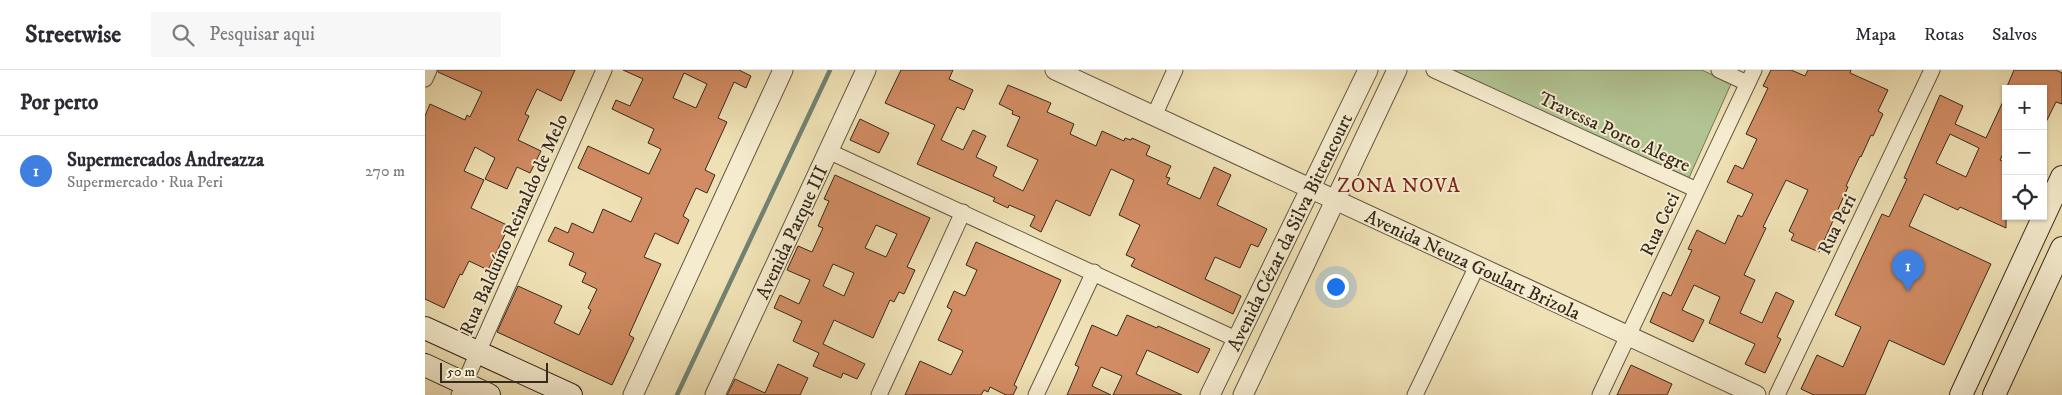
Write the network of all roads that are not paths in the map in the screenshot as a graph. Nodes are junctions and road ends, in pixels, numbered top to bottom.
1 (429, 70) edge
2 (604, 70) edge
3 (783, 70) edge
4 (866, 70) edge
5 (1055, 70) edge
6 (1175, 70) edge
7 (1368, 70) edge
8 (1397, 70) edge
9 (1434, 70) edge
10 (1719, 70) edge
11 (1932, 70) edge
12 (1751, 77) edge
13 (425, 79) edge
14 (1154, 116) junction
15 (829, 151) junction
16 (2062, 177) edge
17 (1311, 189) junction
18 (1697, 190) junction
19 (1335, 200) junction
20 (963, 212) junction
21 (2062, 248) edge
22 (1477, 266) junction
23 (1094, 272) junction
24 (425, 328) edge
25 (1628, 336) junction
26 (1237, 339) junction
27 (478, 352) junction
28 (425, 366) edge
29 (461, 389) edge
30 (489, 395) edge
31 (571, 395) edge
32 (633, 395) edge
33 (715, 395) edge
34 (879, 395) edge
35 (1036, 395) edge
36 (1210, 395) edge
37 (1243, 395) edge
38 (1415, 395) edge
39 (1600, 395) edge
40 (1756, 395) edge
41 (1777, 395) edge
42 (1961, 395) edge
43 (1994, 395) edge

1 - 13 street
2 - 27 street, Rua Balduíno Reinaldo de Melo
3 - 32 street
4 - 15 street, Avenida Parque III
5 - 14 street, Avenida Neuza Goulart Brizola
6 - 14 street
7 - 17 street, Avenida Cézar da Silva Bittencourt
8 - 19 street, Avenida Cézar da Silva Bittencourt
9 - 18 street, Travessa Porto Alegre
10 - 12 street
11 - 41 street, Rua Peri
12 - 18 street, Rua Ceci
14 - 17 street, Avenida Neuza Goulart Brizola
15 - 20 street
15 - 33 street, Avenida Parque III
16 - 42 main road
17 - 19 street, Avenida Neuza Goulart Brizola
17 - 26 street, Avenida Cézar da Silva Bittencourt
18 - 25 street, Rua Ceci
19 - 22 street, Avenida Neuza Goulart Brizola
19 - 37 street, Avenida Cézar da Silva Bittencourt
20 - 23 street
20 - 34 street
21 - 43 main road
22 - 25 street, Avenida Neuza Goulart Brizola
22 - 38 street
23 - 26 street
23 - 35 street
24 - 27 main road
25 - 39 street, Rua Ceci
25 - 40 street, Avenida Neuza Goulart Brizola
26 - 36 street, Avenida Cézar da Silva Bittencourt
27 - 29 street, Rua Balduíno Reinaldo de Melo
27 - 31 main road
28 - 29 main road
29 - 30 main road

